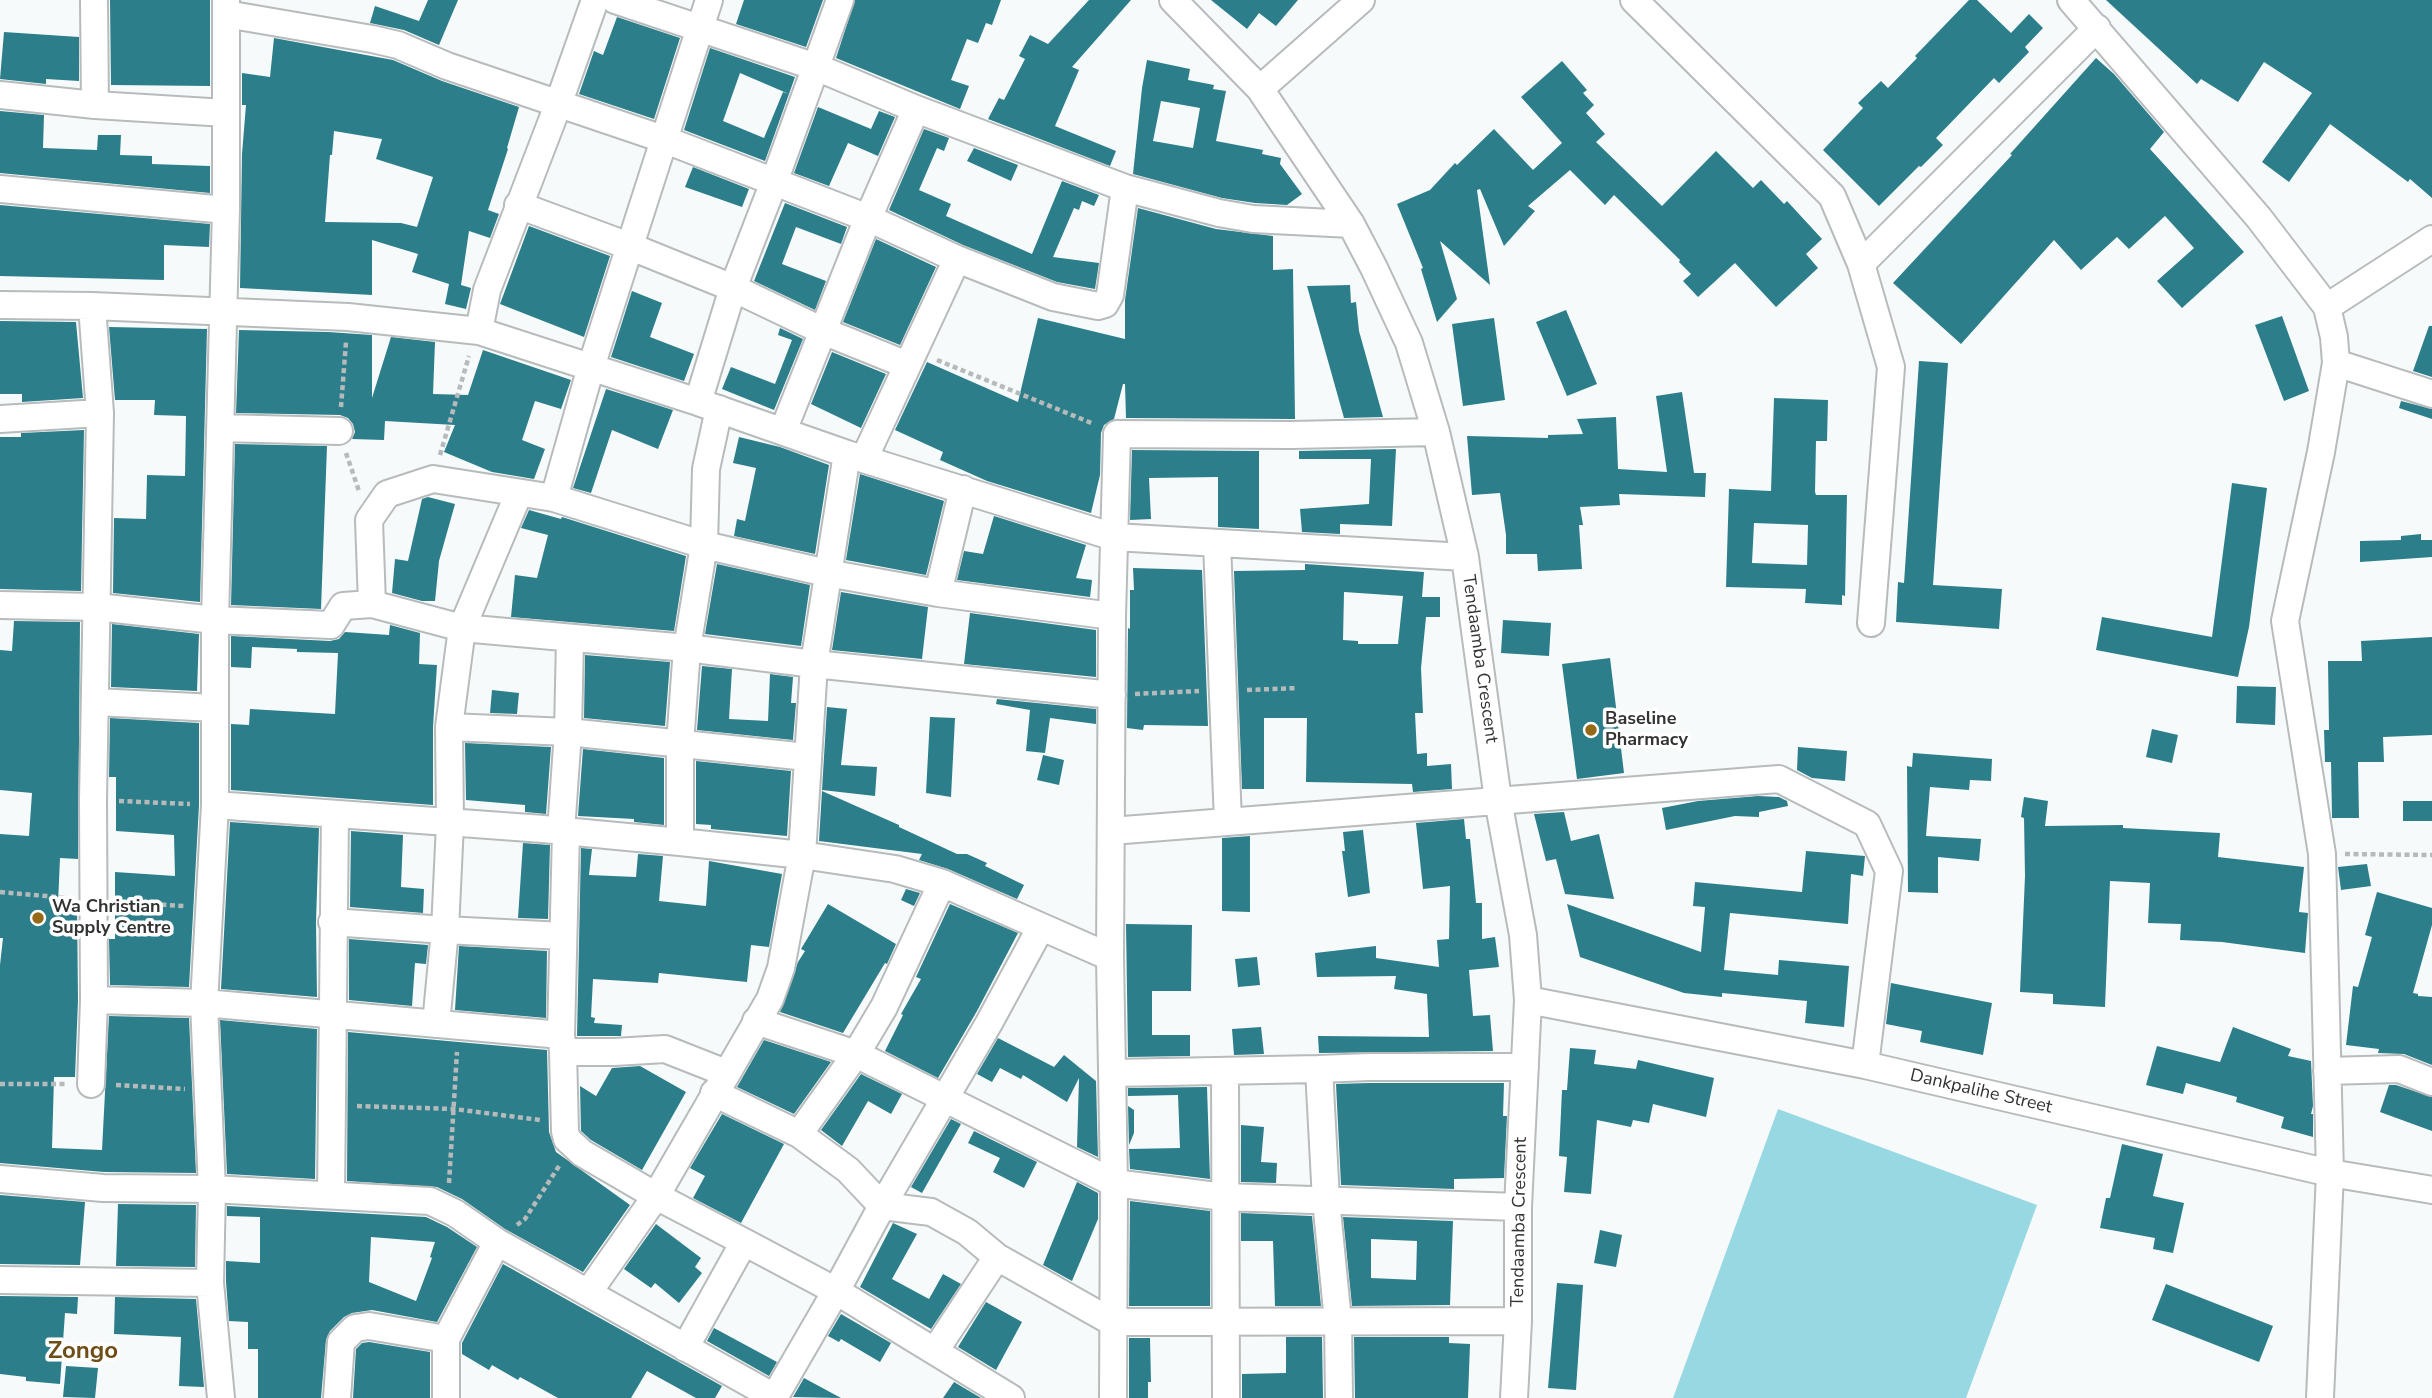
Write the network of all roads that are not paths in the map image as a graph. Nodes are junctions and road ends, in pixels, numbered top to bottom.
1 (94, 0) edge
2 (595, 0) edge
3 (615, 0) edge
4 (709, 0) edge
5 (840, 0) edge
6 (1173, 0) edge
7 (1361, 0) edge
8 (1634, 0) edge
9 (2071, 0) edge
10 (226, 7) edge
11 (699, 27) junction
12 (2097, 28) junction
13 (816, 67) junction
14 (1260, 89) junction
15 (0, 95) edge
16 (95, 105) junction
17 (558, 105) junction
18 (916, 109) junction
19 (226, 113) junction
20 (663, 139) junction
21 (774, 182) junction
22 (1125, 188) junction
23 (0, 189) edge
24 (518, 205) junction
25 (226, 210) junction
26 (868, 218) junction
27 (1351, 224) junction
28 (2432, 239) edge
29 (629, 246) junction
30 (957, 259) junction
31 (1861, 264) junction
32 (733, 288) junction
33 (0, 305) edge
34 (92, 306) junction
35 (2327, 307) junction
36 (225, 310) junction
37 (479, 331) junction
38 (823, 331) junction
39 (910, 358) junction
40 (2336, 363) junction
41 (591, 367) junction
42 (2432, 394) edge
43 (709, 405) junction
44 (100, 414) junction
45 (0, 419) edge
46 (221, 428) junction
47 (339, 431) dead end
48 (783, 431) junction
49 (1436, 432) junction
50 (855, 456) junction
51 (963, 489) junction
52 (519, 493) junction
53 (554, 498) junction
54 (1114, 537) junction
55 (1217, 543) junction
56 (704, 545) junction
57 (1465, 556) junction
58 (827, 573) junction
59 (938, 593) junction
60 (372, 604) junction
61 (0, 605) edge
62 (97, 607) junction
63 (1112, 616) junction
64 (215, 620) junction
65 (1871, 623) dead end
66 (462, 628) junction
67 (570, 639) junction
68 (687, 648) junction
69 (814, 664) junction
70 (1112, 695) junction
71 (96, 702) junction
72 (215, 708) junction
73 (449, 727) junction
74 (568, 732) junction
75 (680, 744) junction
76 (807, 757) junction
77 (1498, 800) junction
78 (215, 805) junction
79 (335, 815) junction
80 (1228, 822) junction
81 (450, 824) junction
82 (1111, 831) junction
83 (563, 832) junction
84 (680, 842) junction
85 (802, 855) junction
86 (942, 883) junction
87 (332, 922) junction
88 (1041, 927) junction
89 (445, 930) junction
90 (563, 936) junction
91 (1111, 957) junction
92 (94, 1000) junction
93 (1528, 1000) junction
94 (204, 1003) junction
95 (332, 1014) junction
96 (756, 1021) junction
97 (447, 1025) junction
98 (562, 1043) junction
99 (856, 1054) junction
100 (1865, 1065) junction
101 (1525, 1068) junction
102 (1320, 1069) junction
103 (1225, 1071) junction
104 (2327, 1071) junction
105 (1112, 1073) junction
106 (720, 1083) junction
107 (2432, 1083) edge
108 (91, 1084) dead end
109 (946, 1099) junction
110 (799, 1134) junction
111 (2330, 1173) junction
112 (0, 1179) edge
113 (1114, 1182) junction
114 (212, 1189) junction
115 (2432, 1190) edge
116 (331, 1195) junction
117 (656, 1196) junction
118 (1224, 1197) junction
119 (1326, 1200) junction
120 (882, 1206) junction
121 (1518, 1207) junction
122 (497, 1242) junction
123 (744, 1242) junction
124 (997, 1257) junction
125 (0, 1280) edge
126 (210, 1283) junction
127 (836, 1291) junction
128 (588, 1293) junction
129 (1338, 1321) junction
130 (1518, 1321) junction
131 (1112, 1322) junction
132 (1225, 1322) junction
133 (446, 1339) junction
134 (685, 1348) junction
135 (935, 1351) junction
136 (221, 1398) edge
137 (337, 1398) edge
138 (446, 1398) edge
139 (775, 1398) edge
140 (1011, 1398) edge
141 (1113, 1398) edge
142 (1226, 1398) edge
143 (1339, 1398) edge
144 (1514, 1398) edge
145 (2320, 1398) edge

1 - 16 street
2 - 17 street
3 - 11 street
4 - 11 street
5 - 13 street
6 - 14 street, Tendaamba Crescent
7 - 14 street
8 - 31 street
9 - 12 street
10 - 17 street
10 - 19 street
11 - 13 street
11 - 20 street
12 - 31 street
12 - 35 street
13 - 18 street
13 - 21 street
14 - 27 street, Tendaamba Crescent
15 - 16 street
16 - 19 street
17 - 20 street
17 - 24 street
18 - 22 street
18 - 26 street
19 - 25 street
20 - 21 street
20 - 29 street
21 - 26 street
21 - 32 street
22 - 27 street
22 - 30 street
23 - 25 street
24 - 29 street
24 - 37 street
25 - 36 street
26 - 30 street
26 - 38 street
27 - 49 street, Tendaamba Crescent
28 - 35 street
29 - 32 street
29 - 41 street
30 - 39 street
31 - 65 street
32 - 38 street
32 - 43 street
33 - 34 street
34 - 36 street
34 - 44 street
35 - 40 street
36 - 37 street
36 - 46 street
37 - 41 street
38 - 39 street
38 - 48 street
39 - 50 street
40 - 42 street
40 - 104 street
41 - 43 street
41 - 53 street
43 - 48 street
43 - 56 street
44 - 45 street
44 - 62 street
46 - 47 street
46 - 64 street
48 - 50 street
49 - 54 street
49 - 57 street, Tendaamba Crescent
50 - 51 street
50 - 58 street
51 - 54 street
51 - 59 street
52 - 53 street
52 - 60 street
52 - 66 street
53 - 56 street
54 - 55 street
54 - 63 street
55 - 57 street
55 - 80 street
56 - 58 street
56 - 68 street
57 - 77 street, Tendaamba Crescent
58 - 59 street
58 - 69 street
59 - 63 street
60 - 64 street
60 - 66 street
61 - 62 street
62 - 64 street
62 - 71 street
63 - 70 street
64 - 72 street
66 - 67 street
66 - 73 street
67 - 68 street
67 - 74 street
68 - 69 street
68 - 75 street
69 - 70 street
69 - 76 street
70 - 82 street
71 - 72 street
71 - 92 street
72 - 78 street
73 - 74 street
73 - 81 street
74 - 75 street
74 - 83 street
75 - 76 street
75 - 84 street
76 - 85 street
77 - 80 street
77 - 93 street, Tendaamba Crescent
77 - 100 street
78 - 79 street
78 - 94 street
79 - 81 street
79 - 87 street
80 - 82 street
81 - 83 street
81 - 89 street
82 - 91 street
83 - 84 street
83 - 90 street
84 - 85 street
85 - 86 street
85 - 96 street
86 - 88 street
86 - 99 street
87 - 89 street
87 - 95 street
88 - 91 street
88 - 109 street
89 - 90 street
89 - 97 street
90 - 98 street
91 - 105 street
92 - 94 street
92 - 108 street
93 - 100 street, Dankpalihe Street
93 - 101 street, Tendaamba Crescent
94 - 95 street
94 - 114 street
95 - 97 street
95 - 116 street
96 - 99 street
96 - 106 street
97 - 98 street
98 - 106 street
98 - 117 street
99 - 109 street
99 - 110 street
100 - 111 street, Dankpalihe Street
101 - 102 street
101 - 121 street, Tendaamba Crescent
102 - 103 street
102 - 119 street
103 - 105 street
103 - 118 street
104 - 107 street
104 - 111 street
105 - 113 street
106 - 110 street
106 - 117 street
109 - 113 street
109 - 120 street
110 - 120 street
111 - 115 street, Dankpalihe Street
111 - 145 street
112 - 114 street
113 - 118 street
113 - 131 street
114 - 116 street
114 - 126 street
116 - 122 street
117 - 123 street
117 - 128 street
118 - 119 street
118 - 132 street
119 - 121 street
119 - 129 street
120 - 124 street
120 - 127 street
121 - 130 street, Tendaamba Crescent
122 - 128 street
122 - 133 street
123 - 127 street
123 - 134 street
124 - 131 street
124 - 135 street
125 - 126 street
126 - 136 street
127 - 135 street
127 - 139 street
128 - 134 street
129 - 130 street
129 - 132 street
129 - 143 street
130 - 144 street, Tendaamba Crescent
131 - 132 street
131 - 141 street
132 - 142 street
133 - 137 street
133 - 138 street
134 - 139 street
135 - 140 street

